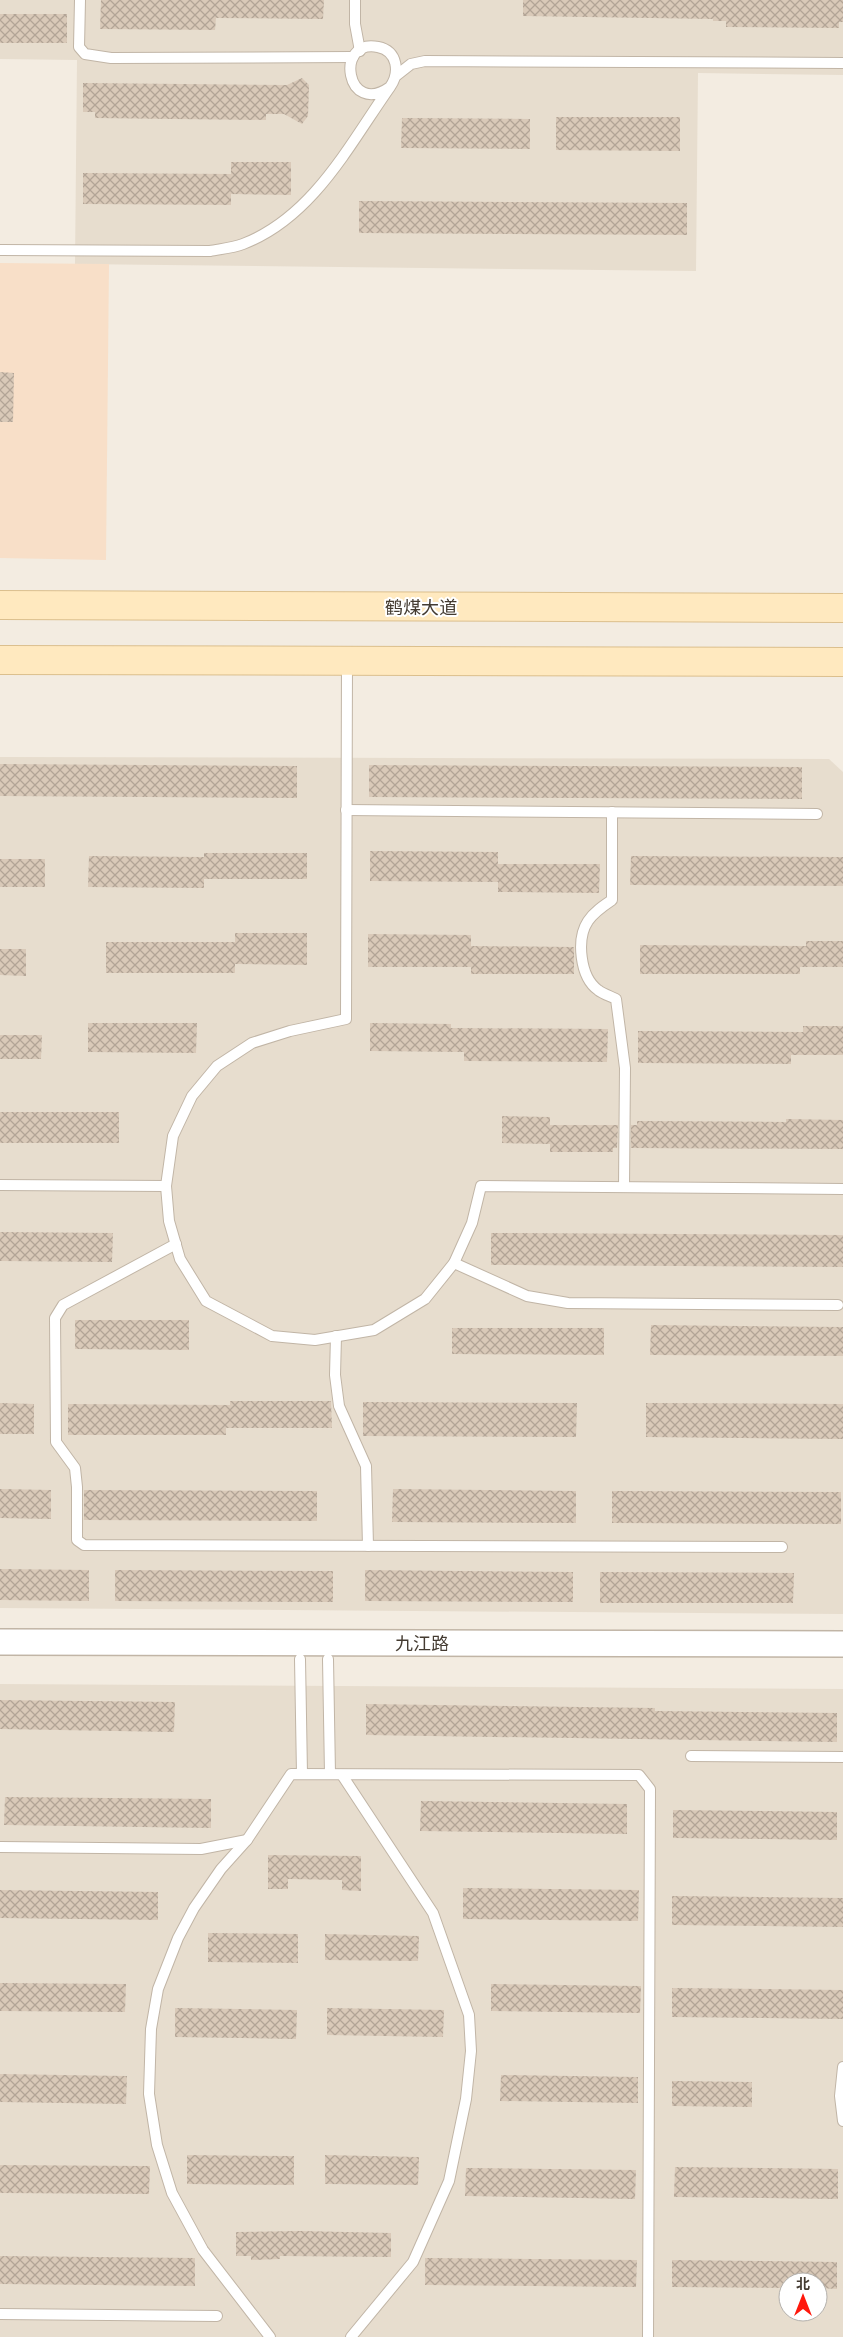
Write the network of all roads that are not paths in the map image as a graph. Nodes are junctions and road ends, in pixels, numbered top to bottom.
1 (80, 0) edge
2 (355, 0) edge
3 (357, 54) junction
4 (843, 63) edge
5 (396, 75) junction
6 (390, 87) junction
7 (0, 250) edge
8 (0, 605) edge
9 (843, 608) edge
10 (0, 660) edge
11 (346, 661) junction
12 (843, 662) edge
13 (346, 810) junction
14 (612, 812) junction
15 (817, 814) dead end
16 (0, 1185) edge
17 (166, 1186) junction
18 (624, 1187) junction
19 (843, 1189) edge
20 (176, 1244) junction
21 (454, 1263) junction
22 (838, 1306) dead end
23 (336, 1336) junction
24 (368, 1546) junction
25 (782, 1547) dead end
26 (0, 1642) edge
27 (843, 1644) edge
28 (0, 1659) edge
29 (300, 1659) junction
30 (328, 1659) junction
31 (843, 1660) edge
32 (691, 1756) dead end
33 (843, 1757) edge
34 (302, 1774) junction
35 (330, 1774) junction
36 (342, 1775) junction
37 (247, 1840) junction
38 (0, 1847) edge
39 (843, 2067) edge
40 (842, 2090) edge
41 (843, 2121) edge
42 (0, 2314) edge
43 (217, 2316) dead end
44 (270, 2337) edge
45 (351, 2337) edge
46 (648, 2337) edge

1 - 3 lane
2 - 3 lane
3 - 5 lane
3 - 6 lane
4 - 5 lane
5 - 6 lane
6 - 7 lane
8 - 9 main road, 鹤煤大道
10 - 11 main road
11 - 12 main road
11 - 13 lane
13 - 14 lane
13 - 17 lane
14 - 15 lane
14 - 18 lane
16 - 17 lane
17 - 20 lane
18 - 19 lane
18 - 21 lane
20 - 23 lane
20 - 24 lane
21 - 22 lane
21 - 23 lane
23 - 24 lane
24 - 25 lane
26 - 27 street, 九江路
28 - 29 street, 九江路
29 - 30 street, 九江路
29 - 34 lane
30 - 31 street, 九江路
30 - 35 lane
32 - 33 lane
34 - 35 lane
34 - 37 lane
35 - 36 lane
36 - 45 lane
36 - 46 lane
37 - 38 lane
37 - 44 lane
39 - 40 lane
40 - 41 lane
42 - 43 lane

